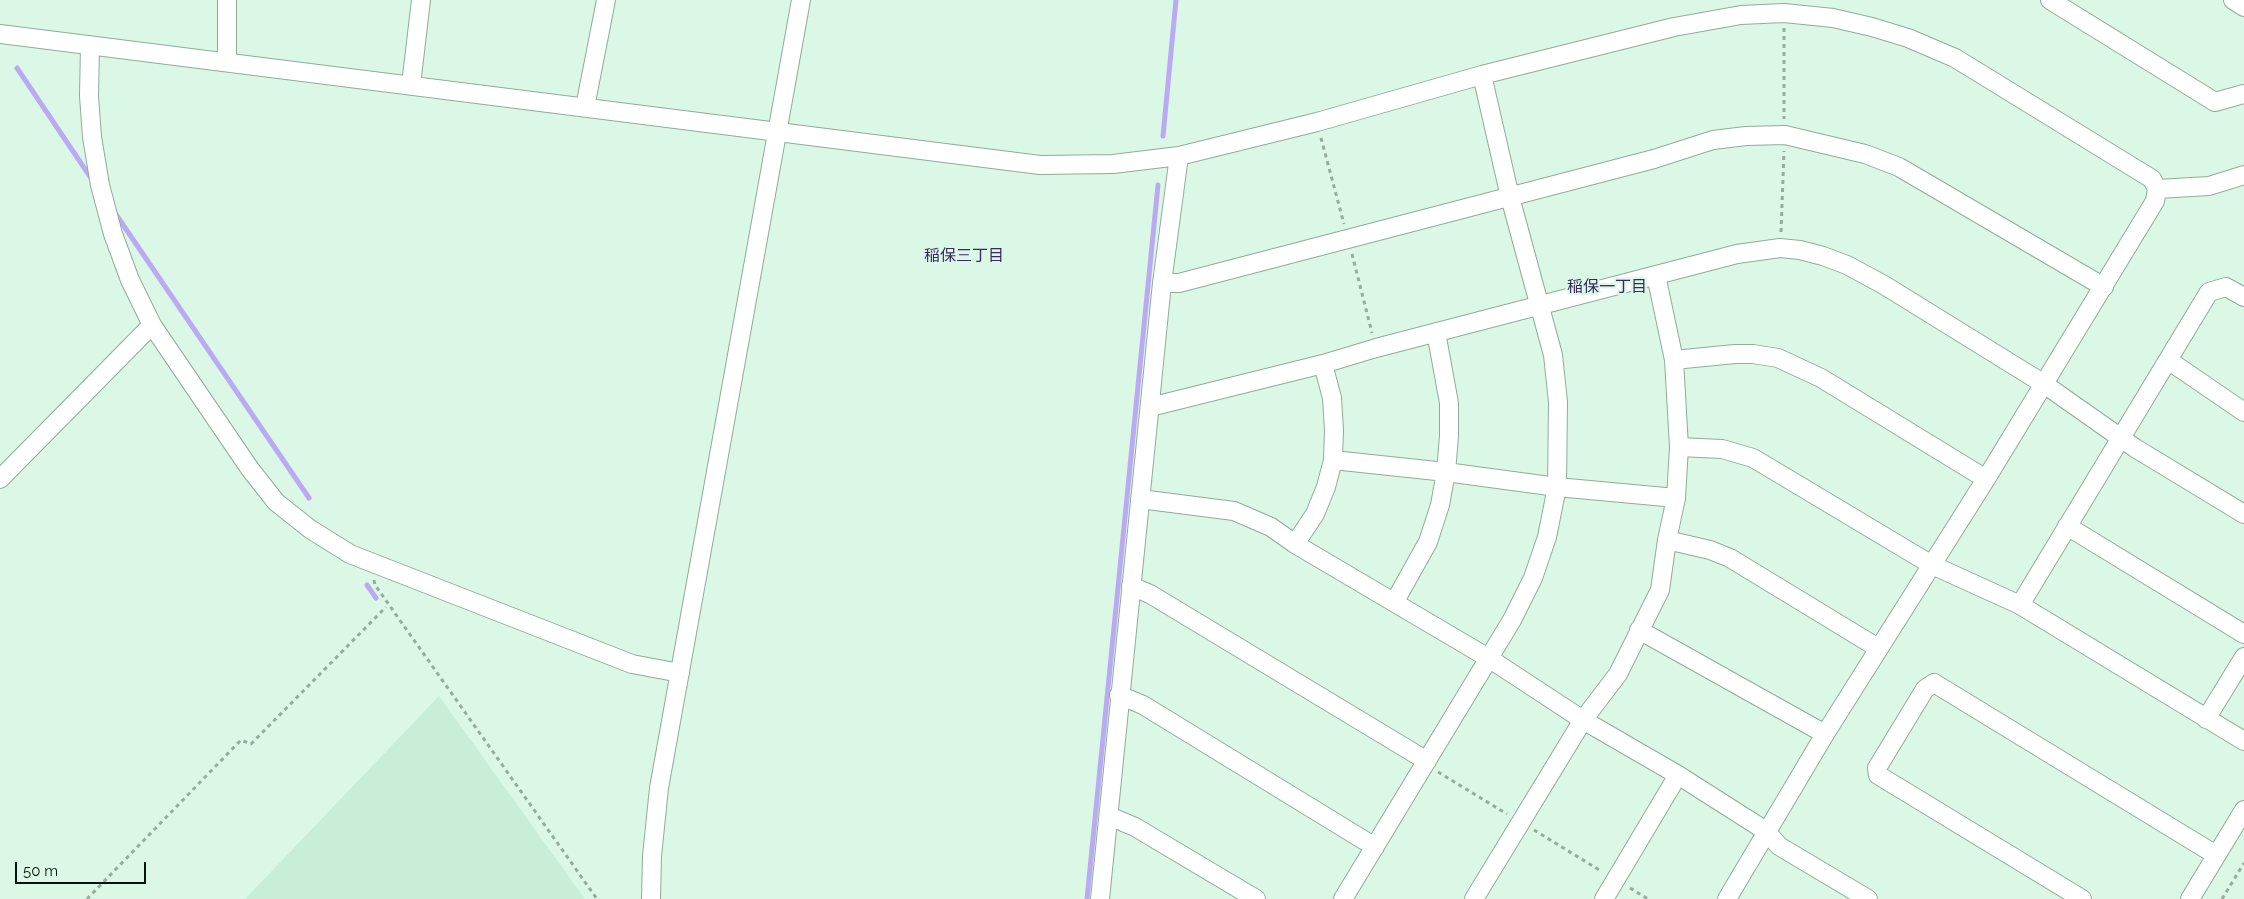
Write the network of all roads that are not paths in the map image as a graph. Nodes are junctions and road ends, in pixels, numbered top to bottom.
1 (227, 0) edge
2 (421, 0) edge
3 (606, 0) edge
4 (801, 0) edge
5 (2050, 0) edge
6 (2233, 0) edge
7 (1772, 6) edge
8 (2244, 7) edge
9 (0, 34) edge
10 (90, 45) junction
11 (226, 62) junction
12 (1482, 75) junction
13 (412, 85) junction
14 (2244, 94) edge
15 (585, 107) junction
16 (776, 132) junction
17 (1179, 156) junction
18 (2244, 175) edge
19 (2157, 189) junction
20 (1510, 197) junction
21 (1656, 275) junction
22 (1162, 283) junction
23 (2104, 287) junction
24 (2244, 297) edge
25 (1539, 305) junction
26 (152, 325) junction
27 (1436, 332) junction
28 (1674, 360) junction
29 (2168, 360) junction
30 (1323, 364) junction
31 (2044, 384) junction
32 (1150, 407) junction
33 (2244, 412) edge
34 (2120, 438) junction
35 (1679, 447) junction
36 (1333, 460) junction
37 (1446, 472) junction
38 (0, 479) edge
39 (1986, 479) junction
40 (1557, 486) junction
41 (1140, 498) junction
42 (1676, 498) junction
43 (2244, 514) edge
44 (2067, 526) junction
45 (1667, 540) junction
46 (1296, 544) junction
47 (1932, 565) junction
48 (1130, 586) junction
49 (1395, 601) junction
50 (2020, 606) junction
51 (1639, 630) junction
52 (2244, 634) edge
53 (1878, 648) junction
54 (2244, 657) edge
55 (1490, 659) junction
56 (680, 673) junction
57 (1119, 695) junction
58 (2206, 719) junction
59 (1583, 720) junction
60 (1825, 734) junction
61 (2244, 741) edge
62 (1427, 761) junction
63 (1678, 775) junction
64 (2244, 810) edge
65 (1109, 816) junction
66 (1766, 830) junction
67 (1375, 847) junction
68 (2216, 855) junction
69 (1857, 896) edge
70 (651, 899) edge
71 (1100, 899) edge
72 (1256, 899) edge
73 (1343, 899) edge
74 (1474, 899) edge
75 (1604, 899) edge
76 (1727, 899) edge
77 (2082, 899) edge
78 (2190, 899) edge

1 - 11 street
2 - 13 street
3 - 15 street
4 - 16 street
5 - 14 street
6 - 8 street
7 - 12 street
7 - 19 street
9 - 10 street
10 - 11 street
10 - 26 street
11 - 13 street
12 - 17 street
12 - 20 street
13 - 15 street
15 - 16 street
16 - 17 street
16 - 56 street
17 - 22 street
18 - 19 street
19 - 23 street
20 - 22 street
20 - 23 street
20 - 25 street
21 - 25 street
21 - 28 street
21 - 31 street
22 - 32 street
23 - 31 street
24 - 29 street
25 - 27 street
25 - 40 street
26 - 38 street
26 - 56 street
27 - 30 street
27 - 37 street
28 - 35 street
28 - 39 street
29 - 33 street
29 - 34 street
30 - 32 street
30 - 36 street
31 - 34 street
31 - 39 street
32 - 41 street
34 - 43 street
34 - 44 street
35 - 42 street
35 - 47 street
36 - 37 street
36 - 46 street
37 - 40 street
37 - 49 street
39 - 47 street
40 - 42 street
40 - 55 street
41 - 46 street
41 - 48 street
42 - 45 street
44 - 50 street
44 - 52 street
45 - 51 street
45 - 53 street
46 - 49 street
47 - 50 street
47 - 53 street
48 - 57 street
48 - 62 street
49 - 55 street
50 - 58 street
51 - 59 street
51 - 60 street
53 - 60 street
54 - 58 street
55 - 59 street
55 - 62 street
56 - 70 street
57 - 65 street
57 - 67 street
58 - 61 street
59 - 63 street
59 - 74 street
60 - 66 street
62 - 67 street
63 - 66 street
63 - 75 street
64 - 68 street
65 - 71 street
65 - 72 street
66 - 69 street
66 - 76 street
67 - 73 street
68 - 77 street
68 - 78 street

